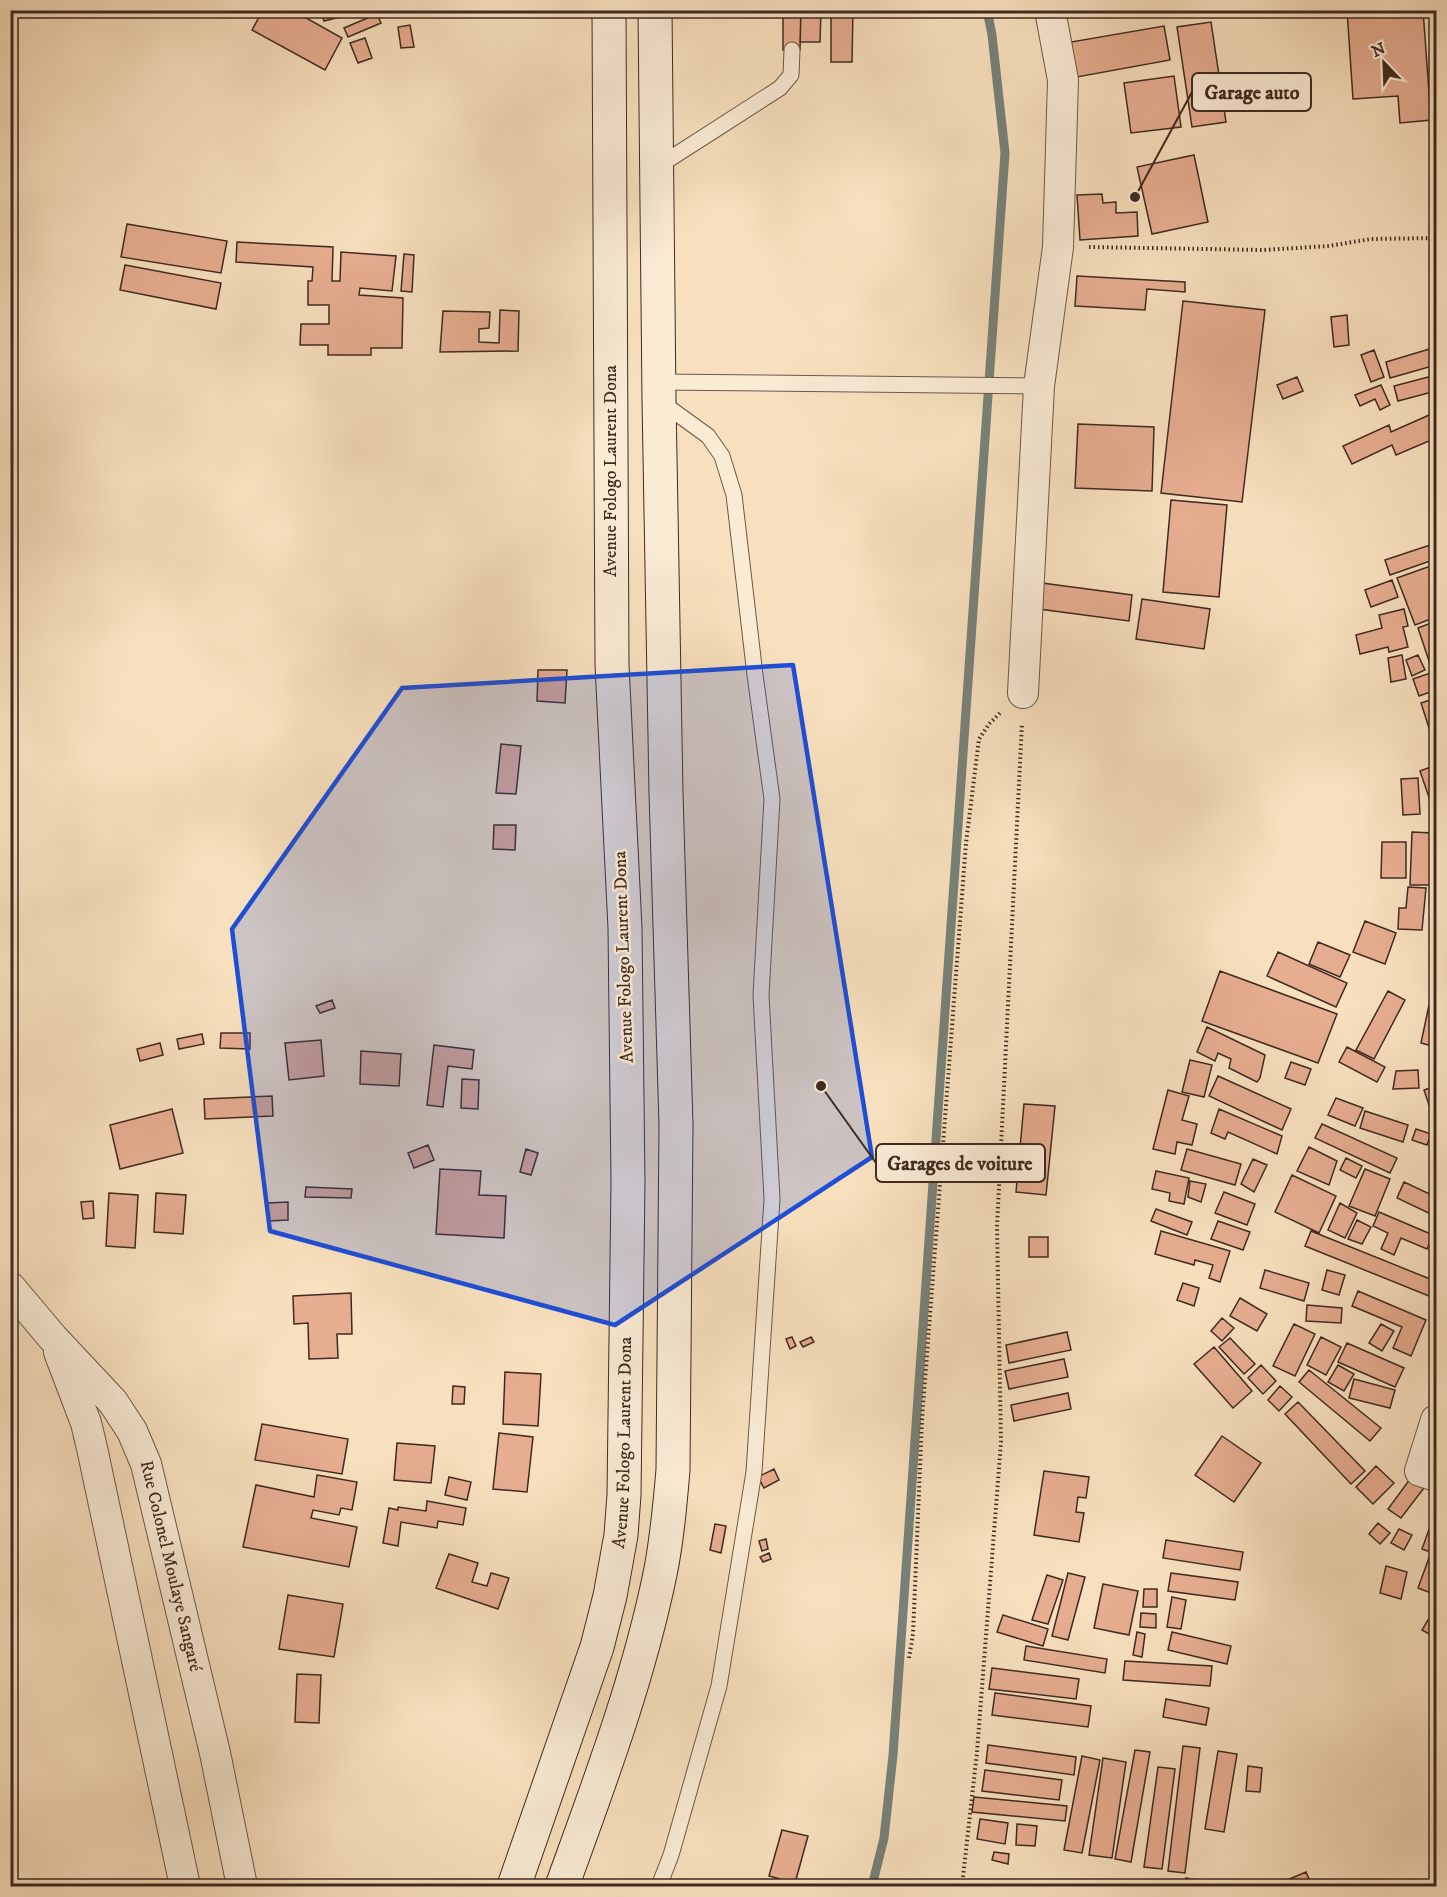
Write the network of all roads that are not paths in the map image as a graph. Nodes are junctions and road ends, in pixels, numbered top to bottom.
1 (609, 10) edge
2 (655, 10) edge
3 (1050, 10) edge
4 (792, 50) dead end
5 (657, 167) junction
6 (1025, 386) junction
7 (658, 391) junction
8 (1023, 693) road end
9 (10, 1287) edge
10 (53, 1338) junction
11 (1437, 1420) edge
12 (1437, 1476) edge
13 (185, 1887) edge
14 (242, 1887) edge
15 (514, 1887) edge
16 (562, 1887) edge
17 (659, 1887) edge

1 - 15 main road, Avenue Fologo Laurent Dona
2 - 5 main road
3 - 6 street
4 - 5 lane
5 - 7 main road
6 - 7 lane
6 - 8 street
7 - 16 main road
7 - 17 lane
9 - 10 street, Rue Colonel Moulaye Sangaré
10 - 13 street
10 - 14 street, Rue Colonel Moulaye Sangaré
11 - 12 street

